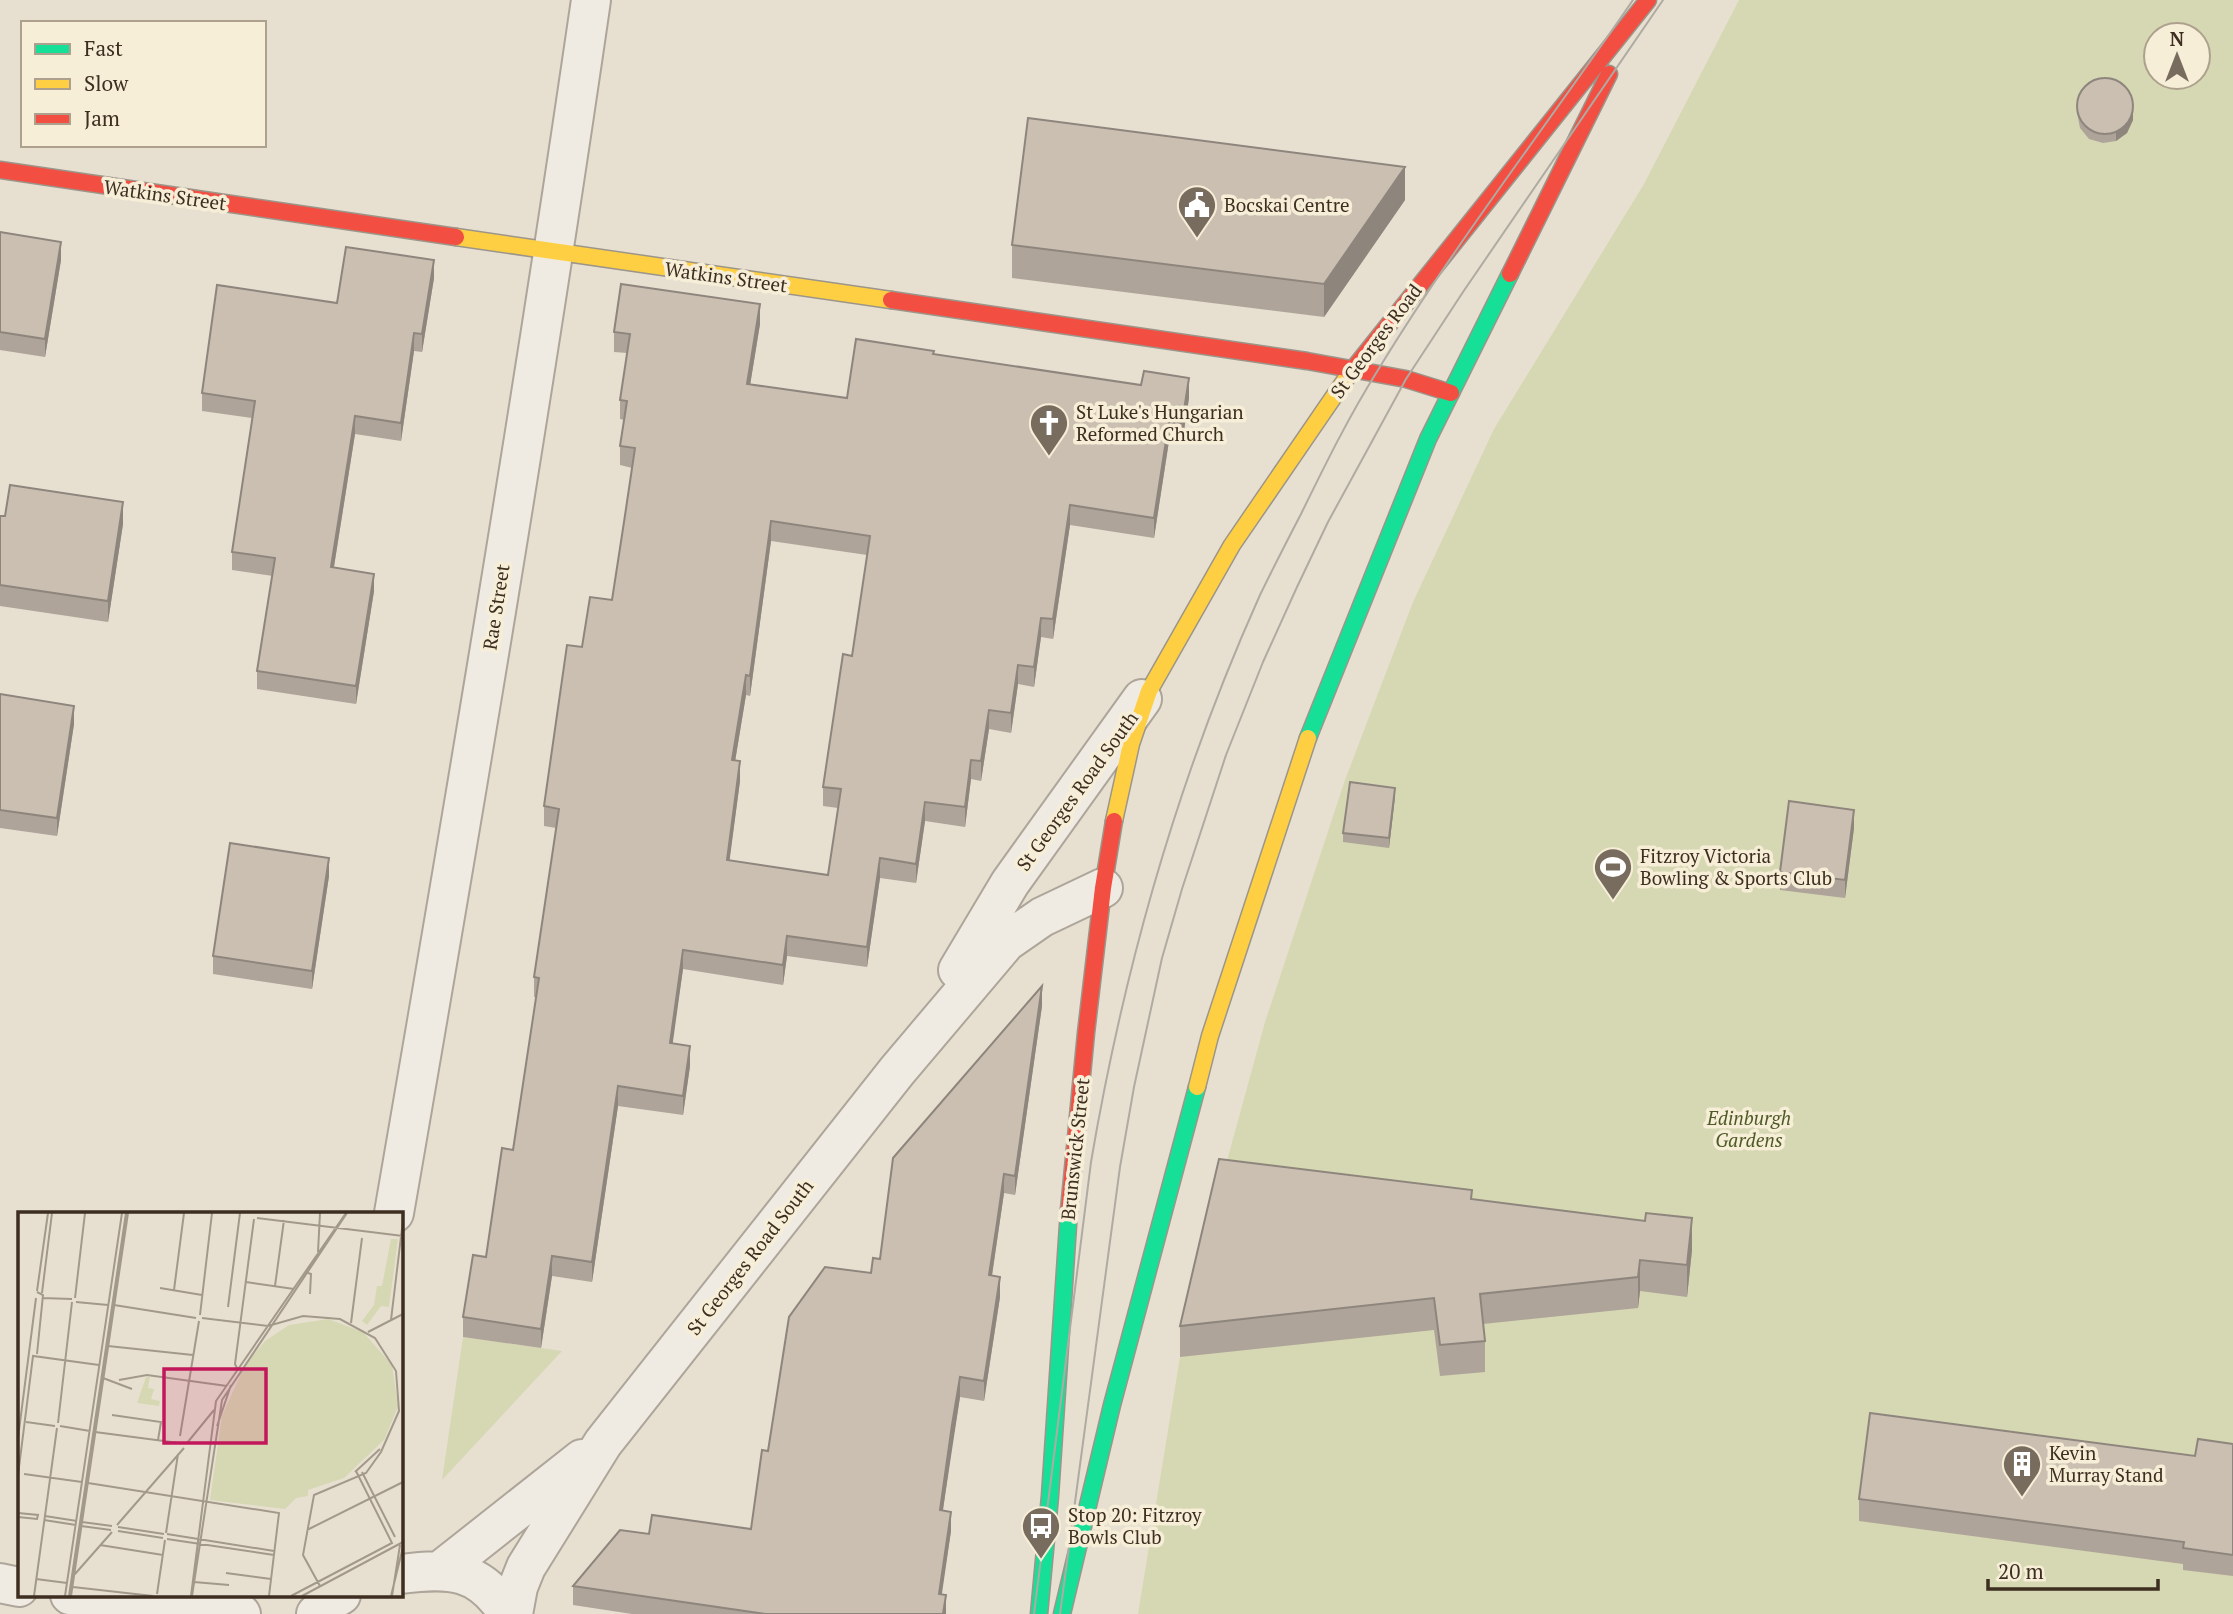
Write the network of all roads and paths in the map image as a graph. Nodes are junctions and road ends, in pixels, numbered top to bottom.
1 (591, 0) edge
2 (1635, 5) edge
3 (0, 170) edge
4 (554, 251) junction
5 (1352, 369) junction
6 (1451, 393) junction
7 (1149, 691) junction
8 (1103, 888) junction
9 (897, 1071) junction
10 (394, 1212) edge
11 (603, 1443) junction
12 (440, 1571) junction
13 (402, 1574) edge
14 (0, 1584) edge
15 (18, 1587) edge
16 (63, 1596) edge
17 (79, 1596) edge
18 (107, 1614) edge
19 (241, 1614) edge
20 (510, 1614) edge
21 (1039, 1614) edge
22 (1062, 1614) edge

1 - 4 street, Rae Street
2 - 5 main road, St Georges Road
2 - 6 main road, St Georges Road
3 - 4 main road, Watkins Street
4 - 5 main road, Watkins Street
4 - 10 street, Rae Street
5 - 6 main road, Watkins Street
5 - 7 main road, St Georges Road
6 - 22 main road, St Georges Road
7 - 8 main road, Brunswick Street
7 - 9 street, St Georges Road South
8 - 9 street, St Georges Road South
8 - 21 main road, Brunswick Street
9 - 11 street, St Georges Road South
11 - 12 street, St Georges Road South
11 - 20 street, St Georges Road South
12 - 13 street
12 - 20 street
14 - 15 street
16 - 18 street
17 - 19 street

